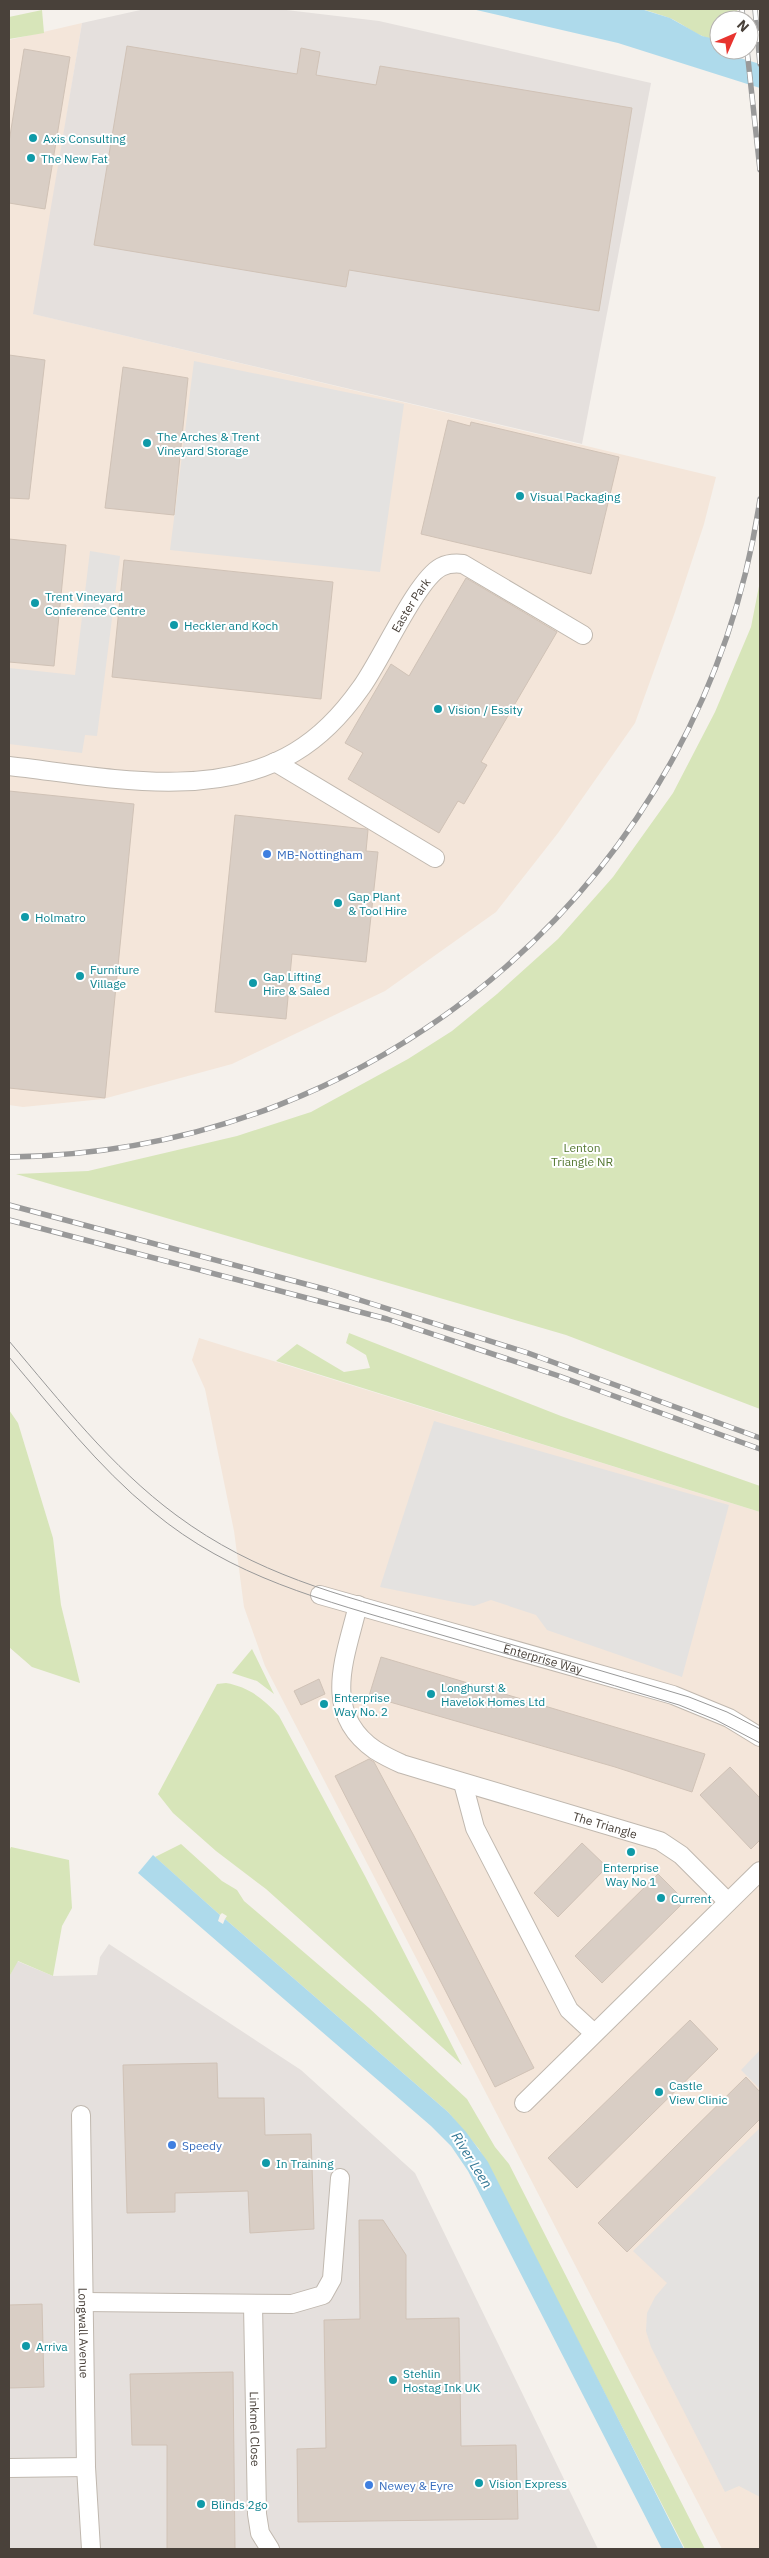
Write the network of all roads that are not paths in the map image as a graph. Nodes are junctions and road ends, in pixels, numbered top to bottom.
1 (583, 635) dead end
2 (275, 762) junction
3 (9, 766) edge
4 (435, 858) dead end
5 (320, 1595) dead end
6 (358, 1605) junction
7 (760, 1737) edge
8 (463, 1784) junction
9 (760, 1871) edge
10 (728, 1902) junction
11 (594, 2033) junction
12 (524, 2103) dead end
13 (81, 2116) dead end
14 (340, 2178) dead end
15 (84, 2302) junction
16 (253, 2305) junction
17 (86, 2467) junction
18 (9, 2468) edge
19 (91, 2549) edge
20 (270, 2549) edge

1 - 2 street, Easter Park
2 - 3 street, Easter Park
2 - 4 street
5 - 6 street, Enterprise Way
6 - 7 street, Enterprise Way
6 - 8 street, The Triangle
8 - 10 street, The Triangle
8 - 11 street
9 - 10 street
10 - 11 street
11 - 12 street
13 - 15 street, Longwall Avenue
14 - 16 street
15 - 16 street
15 - 17 street, Longwall Avenue
16 - 20 street, Linkmel Close
17 - 18 street
17 - 19 street, Longwall Avenue

